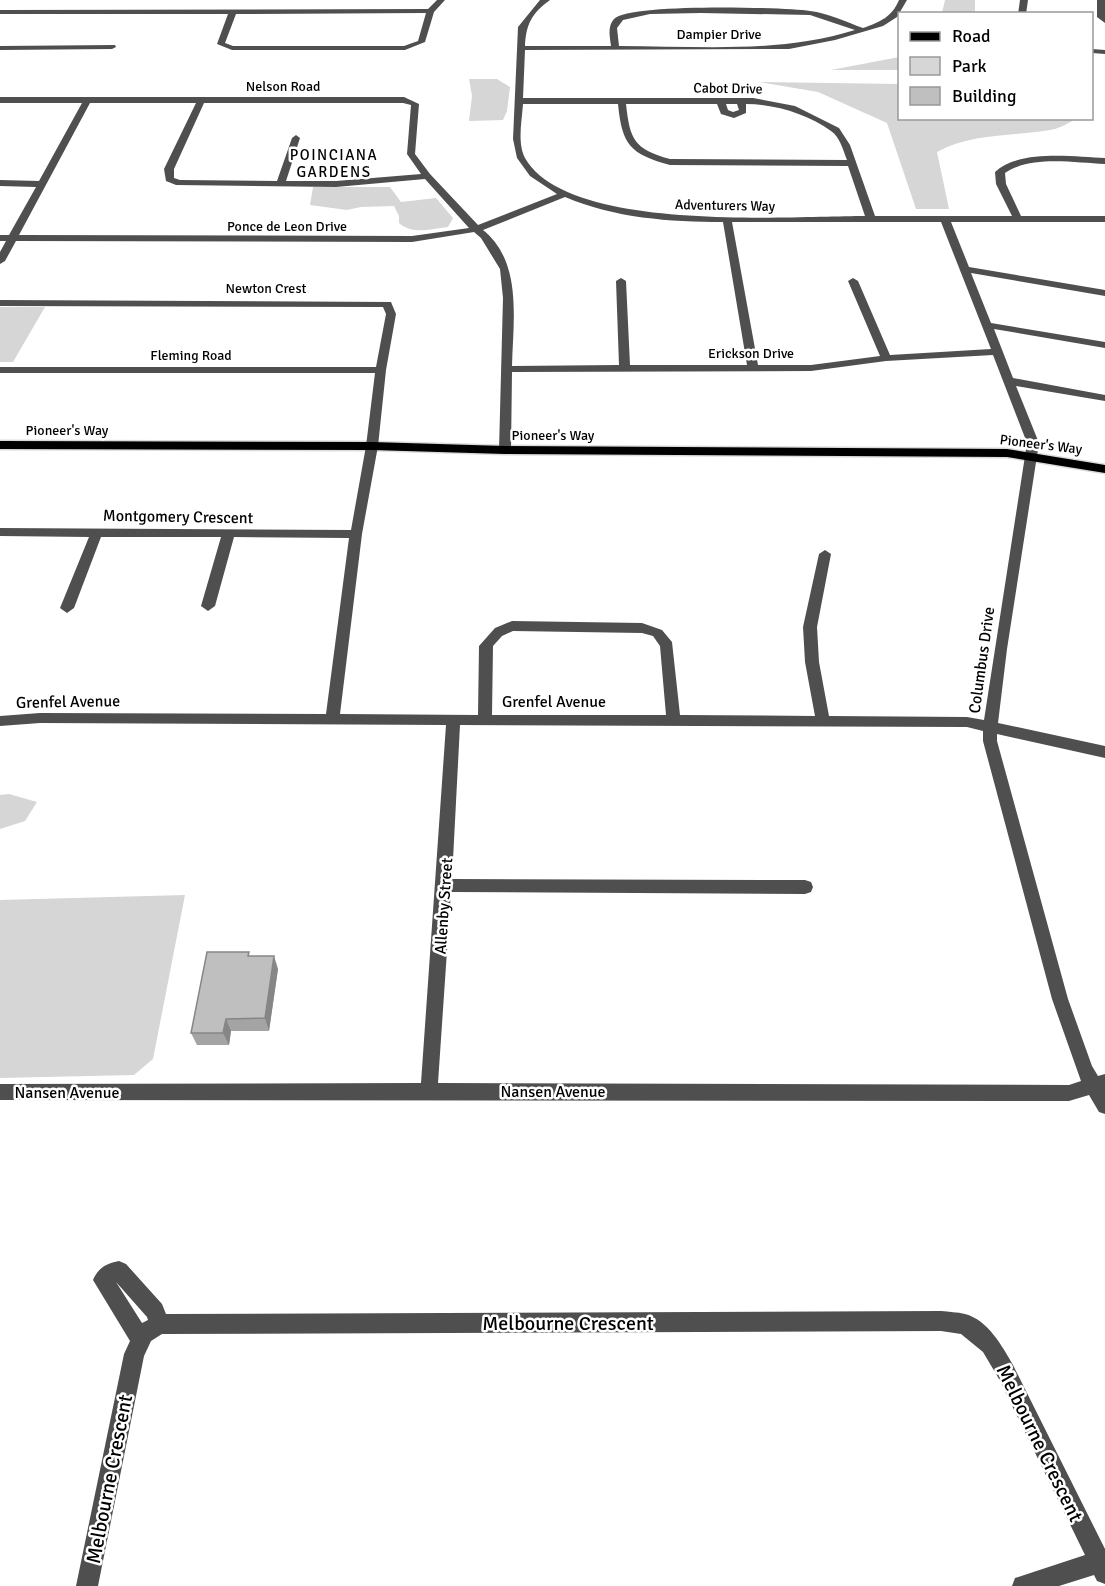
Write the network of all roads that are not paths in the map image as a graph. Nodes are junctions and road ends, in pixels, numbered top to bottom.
1 (441, 0) edge
2 (903, 0) edge
3 (1101, 0) edge
4 (539, 2) edge
5 (1, 9) edge
6 (233, 11) junction
7 (430, 11) junction
8 (1105, 21) edge
9 (862, 30) junction
10 (112, 47) dead end
11 (0, 48) edge
12 (520, 48) junction
13 (615, 48) junction
14 (88, 99) junction
15 (0, 100) edge
16 (201, 100) junction
17 (518, 101) junction
18 (622, 101) junction
19 (721, 101) junction
20 (741, 101) junction
21 (296, 138) dead end
22 (1105, 161) edge
23 (852, 163) junction
24 (427, 176) junction
25 (0, 183) edge
26 (42, 184) junction
27 (280, 184) junction
28 (565, 194) junction
29 (871, 219) junction
30 (945, 219) junction
31 (1018, 219) junction
32 (1105, 219) edge
33 (727, 220) junction
34 (476, 228) junction
35 (0, 238) edge
36 (13, 238) junction
37 (0, 261) edge
38 (965, 269) junction
39 (621, 281) dead end
40 (853, 281) dead end
41 (1105, 293) edge
42 (0, 303) edge
43 (987, 325) junction
44 (1105, 345) edge
45 (997, 352) junction
46 (886, 358) junction
47 (624, 368) junction
48 (753, 368) junction
49 (505, 369) junction
50 (0, 370) edge
51 (381, 370) junction
52 (1009, 381) junction
53 (1105, 398) edge
54 (0, 445) edge
55 (372, 446) junction
56 (505, 450) junction
57 (1030, 456) junction
58 (1105, 469) edge
59 (97, 531) junction
60 (0, 532) edge
61 (229, 533) junction
62 (356, 534) junction
63 (825, 554) dead end
64 (208, 606) dead end
65 (67, 608) dead end
66 (332, 719) junction
67 (484, 719) junction
68 (673, 719) junction
69 (0, 721) edge
70 (453, 721) junction
71 (823, 721) junction
72 (991, 726) junction
73 (1105, 752) edge
74 (444, 885) junction
75 (805, 887) dead end
76 (1099, 1084) edge
77 (429, 1091) junction
78 (0, 1092) edge
79 (1105, 1106) edge
80 (159, 1324) junction
81 (141, 1340) junction
82 (1102, 1567) edge
83 (87, 1586) edge
84 (1023, 1586) edge

1 - 7 street
2 - 9 street, Dampier Drive
3 - 8 street
4 - 12 street, Adventurers Way
5 - 6 street
6 - 7 street
6 - 7 street
9 - 13 street, Dampier Drive
9 - 13 street
10 - 11 street
12 - 13 street, Dampier Drive
12 - 17 street, Adventurers Way
14 - 15 street, Nelson Road
14 - 16 street, Nelson Road
14 - 26 street
16 - 24 street, Nelson Road
16 - 27 street
17 - 18 street, Cabot Drive
17 - 28 street, Adventurers Way
18 - 19 street, Cabot Drive
18 - 23 street
19 - 20 street, Cabot Drive
19 - 20 street
20 - 23 street, Cabot Drive
21 - 27 street
22 - 31 street
23 - 29 street, Cabot Drive
24 - 27 street
24 - 34 street, Nelson Road
25 - 26 street
26 - 36 street
28 - 33 street, Adventurers Way
28 - 34 street, Ponce de Leon Drive
29 - 30 street, Adventurers Way
29 - 33 street, Adventurers Way
30 - 31 street, Adventurers Way
30 - 38 street, Columbus Drive
31 - 32 street, Adventurers Way
33 - 48 street
34 - 36 street, Ponce de Leon Drive
34 - 49 street, Nelson Road
35 - 36 street, Ponce de Leon Drive
36 - 37 street
38 - 41 street
38 - 43 street, Columbus Drive
39 - 47 street
40 - 46 street
42 - 51 street, Newton Crest
43 - 44 street
43 - 45 street, Columbus Drive
45 - 46 street, Erickson Drive
45 - 52 street, Columbus Drive
46 - 48 street, Erickson Drive
47 - 48 street, Erickson Drive
47 - 49 street, Erickson Drive
49 - 56 street, Nelson Road
50 - 51 street, Fleming Road
51 - 55 street, Newton Crest
52 - 53 street
52 - 57 street, Columbus Drive
54 - 55 main road, Pioneer's Way
55 - 56 main road, Pioneer's Way
55 - 62 street, Newton Crest
56 - 57 main road, Pioneer's Way
57 - 58 main road, Pioneer's Way
57 - 72 street, Columbus Drive
59 - 60 street, Montgomery Crescent
59 - 61 street, Montgomery Crescent
59 - 65 street
61 - 62 street, Montgomery Crescent
61 - 64 street
62 - 66 street, Newton Crest
63 - 71 street
66 - 69 street, Grenfel Avenue
66 - 70 street, Grenfel Avenue
67 - 68 street, Grenfel Avenue
67 - 68 street
67 - 70 street, Grenfel Avenue
68 - 71 street, Grenfel Avenue
70 - 74 street, Allenby Street
71 - 72 street, Grenfel Avenue
72 - 73 street, Grenfel Avenue
72 - 76 street, Columbus Drive
74 - 75 street
74 - 77 street, Allenby Street
76 - 77 street, Nansen Avenue
76 - 79 street, Columbus Drive
77 - 78 street, Nansen Avenue
80 - 81 street, Melbourne Crescent
80 - 81 street
80 - 82 street, Melbourne Crescent
81 - 83 street, Melbourne Crescent
82 - 84 street

